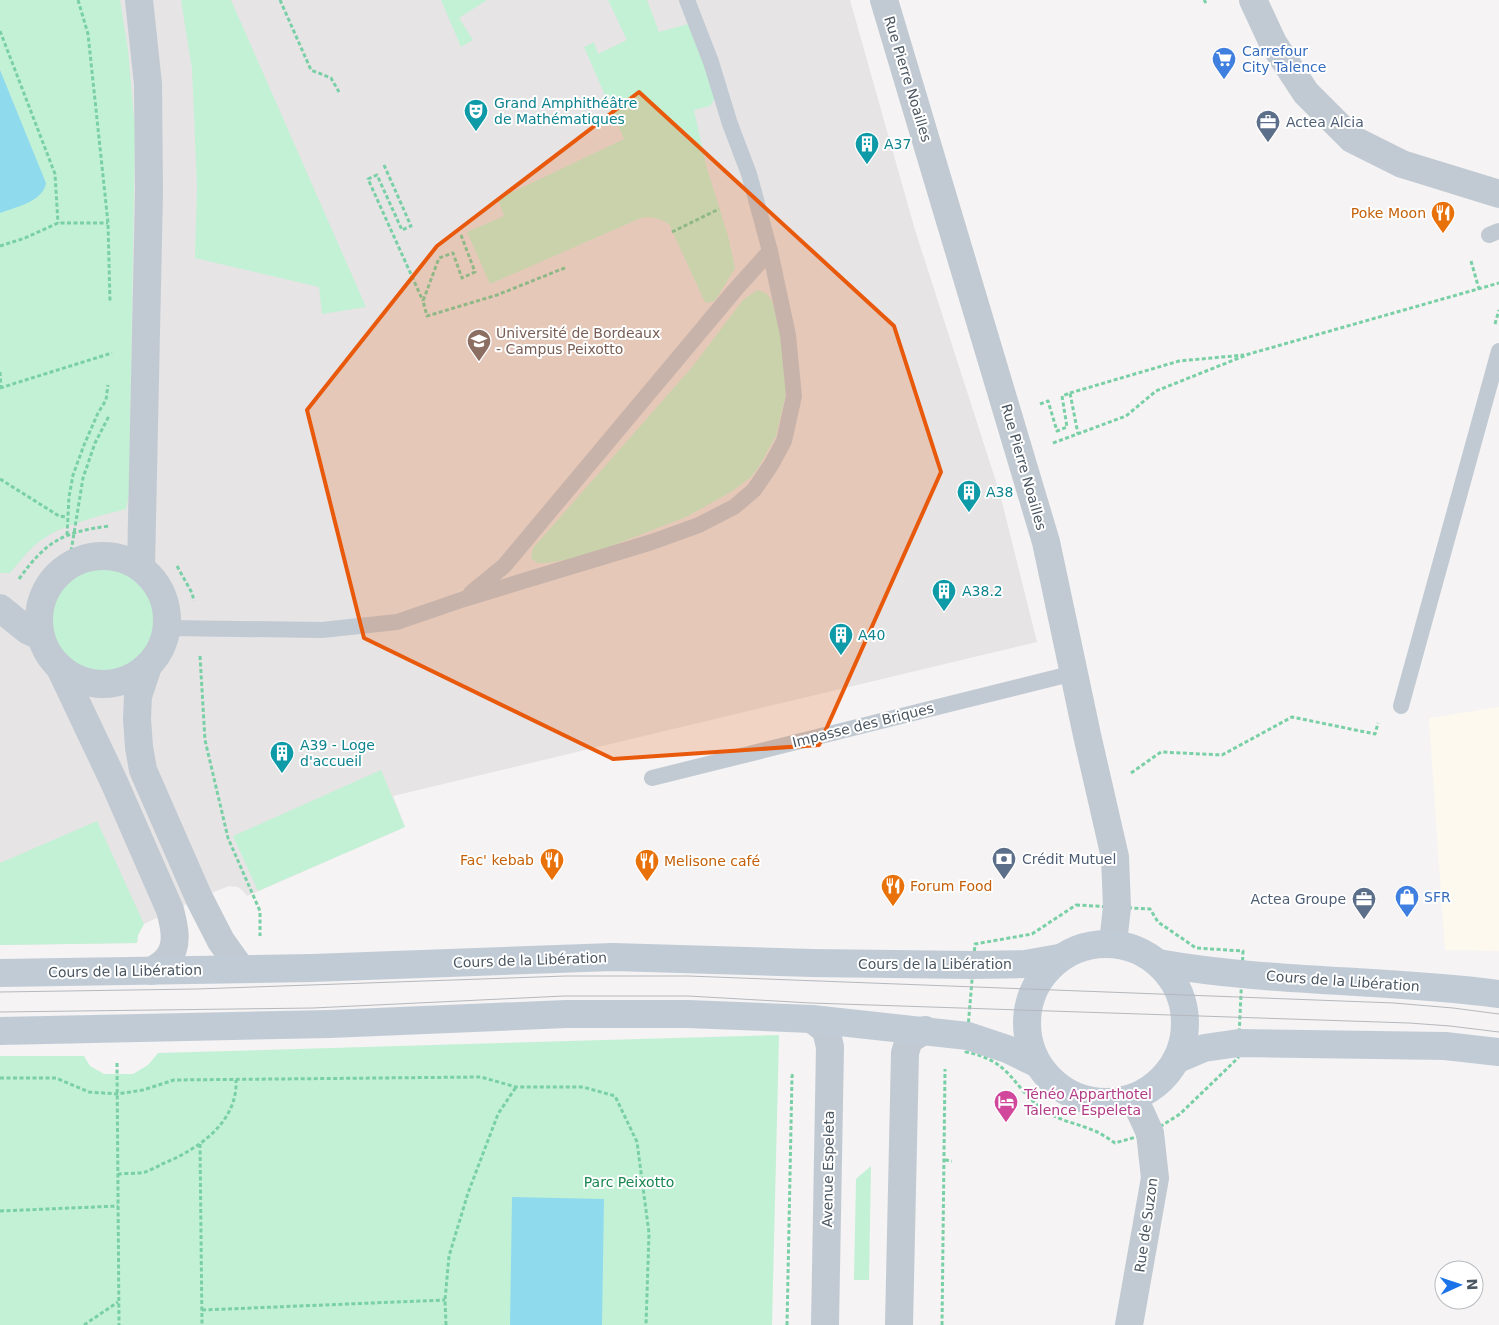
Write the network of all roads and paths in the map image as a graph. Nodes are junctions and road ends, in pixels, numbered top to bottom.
1 (78, 0) edge
2 (139, 0) edge
3 (280, 0) edge
4 (687, 0) edge
5 (884, 0) edge
6 (1253, 0) edge
7 (0, 31) edge
8 (339, 92) dead end
9 (384, 165) dead end
10 (1499, 194) edge
11 (719, 209) dead end
12 (58, 223) junction
13 (108, 223) junction
14 (672, 232) dead end
15 (461, 235) dead end
16 (0, 246) edge
17 (770, 251) junction
18 (1471, 261) dead end
19 (567, 268) dead end
20 (1499, 283) edge
21 (1479, 289) junction
22 (423, 301) junction
23 (110, 306) dead end
24 (1499, 310) edge
25 (1494, 328) dead end
26 (111, 344) dead end
27 (1499, 351) edge
28 (112, 353) junction
29 (145, 354) junction
30 (1249, 354) junction
31 (111, 362) dead end
32 (0, 372) edge
33 (108, 381) dead end
34 (0, 388) edge
35 (1070, 393) junction
36 (1034, 406) dead end
37 (112, 413) dead end
38 (1078, 434) junction
39 (1056, 441) dead end
40 (0, 479) edge
41 (66, 517) junction
42 (67, 535) dead end
43 (69, 564) junction
44 (141, 568) junction
45 (464, 599) junction
46 (0, 608) edge
47 (167, 628) junction
48 (198, 629) junction
49 (40, 636) junction
50 (148, 666) junction
51 (62, 670) junction
52 (1074, 673) junction
53 (1401, 706) dead end
54 (1380, 715) dead end
55 (1128, 775) dead end
56 (652, 778) dead end
57 (1117, 907) junction
58 (260, 939) dead end
59 (1114, 944) junction
60 (1059, 958) junction
61 (1158, 963) junction
62 (973, 965) junction
63 (241, 969) junction
64 (152, 971) junction
65 (0, 973) edge
66 (1242, 974) junction
67 (1499, 994) edge
68 (812, 1020) junction
69 (116, 1029) junction
70 (925, 1030) junction
71 (0, 1031) edge
72 (968, 1036) junction
73 (1239, 1043) junction
74 (1499, 1052) edge
75 (1176, 1060) junction
76 (945, 1063) dead end
77 (1036, 1063) junction
78 (0, 1078) edge
79 (236, 1080) junction
80 (516, 1087) junction
81 (117, 1094) junction
82 (1134, 1098) junction
83 (1150, 1133) junction
84 (200, 1144) junction
85 (945, 1160) junction
86 (952, 1160) dead end
87 (118, 1174) junction
88 (118, 1206) junction
89 (0, 1211) edge
90 (445, 1300) junction
91 (119, 1301) junction
92 (202, 1310) junction
93 (84, 1325) edge
94 (119, 1325) edge
95 (202, 1325) edge
96 (446, 1325) edge
97 (646, 1325) edge
98 (824, 1325) edge
99 (899, 1325) edge
100 (942, 1325) edge
101 (1129, 1325) edge

1 - 13 path
2 - 29 street
3 - 8 path
4 - 17 lane
5 - 52 street, Rue Pierre Noailles
6 - 10 street
7 - 12 path
9 - 22 path
11 - 14 path
12 - 13 path
12 - 16 path
13 - 23 path
15 - 22 path
17 - 45 lane
17 - 45 lane
18 - 21 path
19 - 22 path
20 - 21 path
21 - 30 path
24 - 25 path
26 - 28 path
27 - 53 lane
28 - 29 path
28 - 31 path
28 - 34 path
29 - 44 street
30 - 35 path
30 - 38 path
32 - 34 path
33 - 41 path
35 - 36 path
35 - 38 path
37 - 43 path
38 - 39 path
40 - 41 path
41 - 42 path
43 - 44 street
43 - 49 street
44 - 47 street
45 - 48 lane
46 - 49 street
47 - 48 lane
47 - 50 street
48 - 58 path
49 - 51 street
50 - 51 street
50 - 63 street
51 - 64 street
52 - 56 lane, Impasse des Briques
52 - 57 street, Rue Pierre Noailles
54 - 55 path
57 - 59 street, Rue Pierre Noailles
57 - 62 path
57 - 66 path
59 - 60 main road
59 - 61 main road
60 - 62 main road, Cours de la Libération
60 - 77 main road
61 - 66 main road, Cours de la Libération
61 - 75 main road
62 - 63 main road, Cours de la Libération
62 - 72 path
63 - 64 main road, Cours de la Libération
64 - 65 main road, Cours de la Libération
66 - 67 main road, Cours de la Libération
66 - 73 path
68 - 69 main road
68 - 70 main road
68 - 98 street, Avenue Espeleta
69 - 71 main road
69 - 81 path
70 - 72 main road
70 - 99 street
72 - 77 main road
72 - 83 path
73 - 74 main road
73 - 75 main road
73 - 83 path
75 - 82 main road
76 - 85 path
77 - 82 main road
78 - 81 path
79 - 80 path
79 - 81 path
79 - 84 path
80 - 90 path
80 - 97 path
81 - 87 path
82 - 83 street, Rue de Suzon
83 - 101 street, Rue de Suzon
84 - 87 path
84 - 92 path
85 - 86 path
85 - 100 path
87 - 88 path
88 - 89 path
88 - 91 path
90 - 92 path
90 - 96 path
91 - 93 path
91 - 94 path
92 - 95 path

